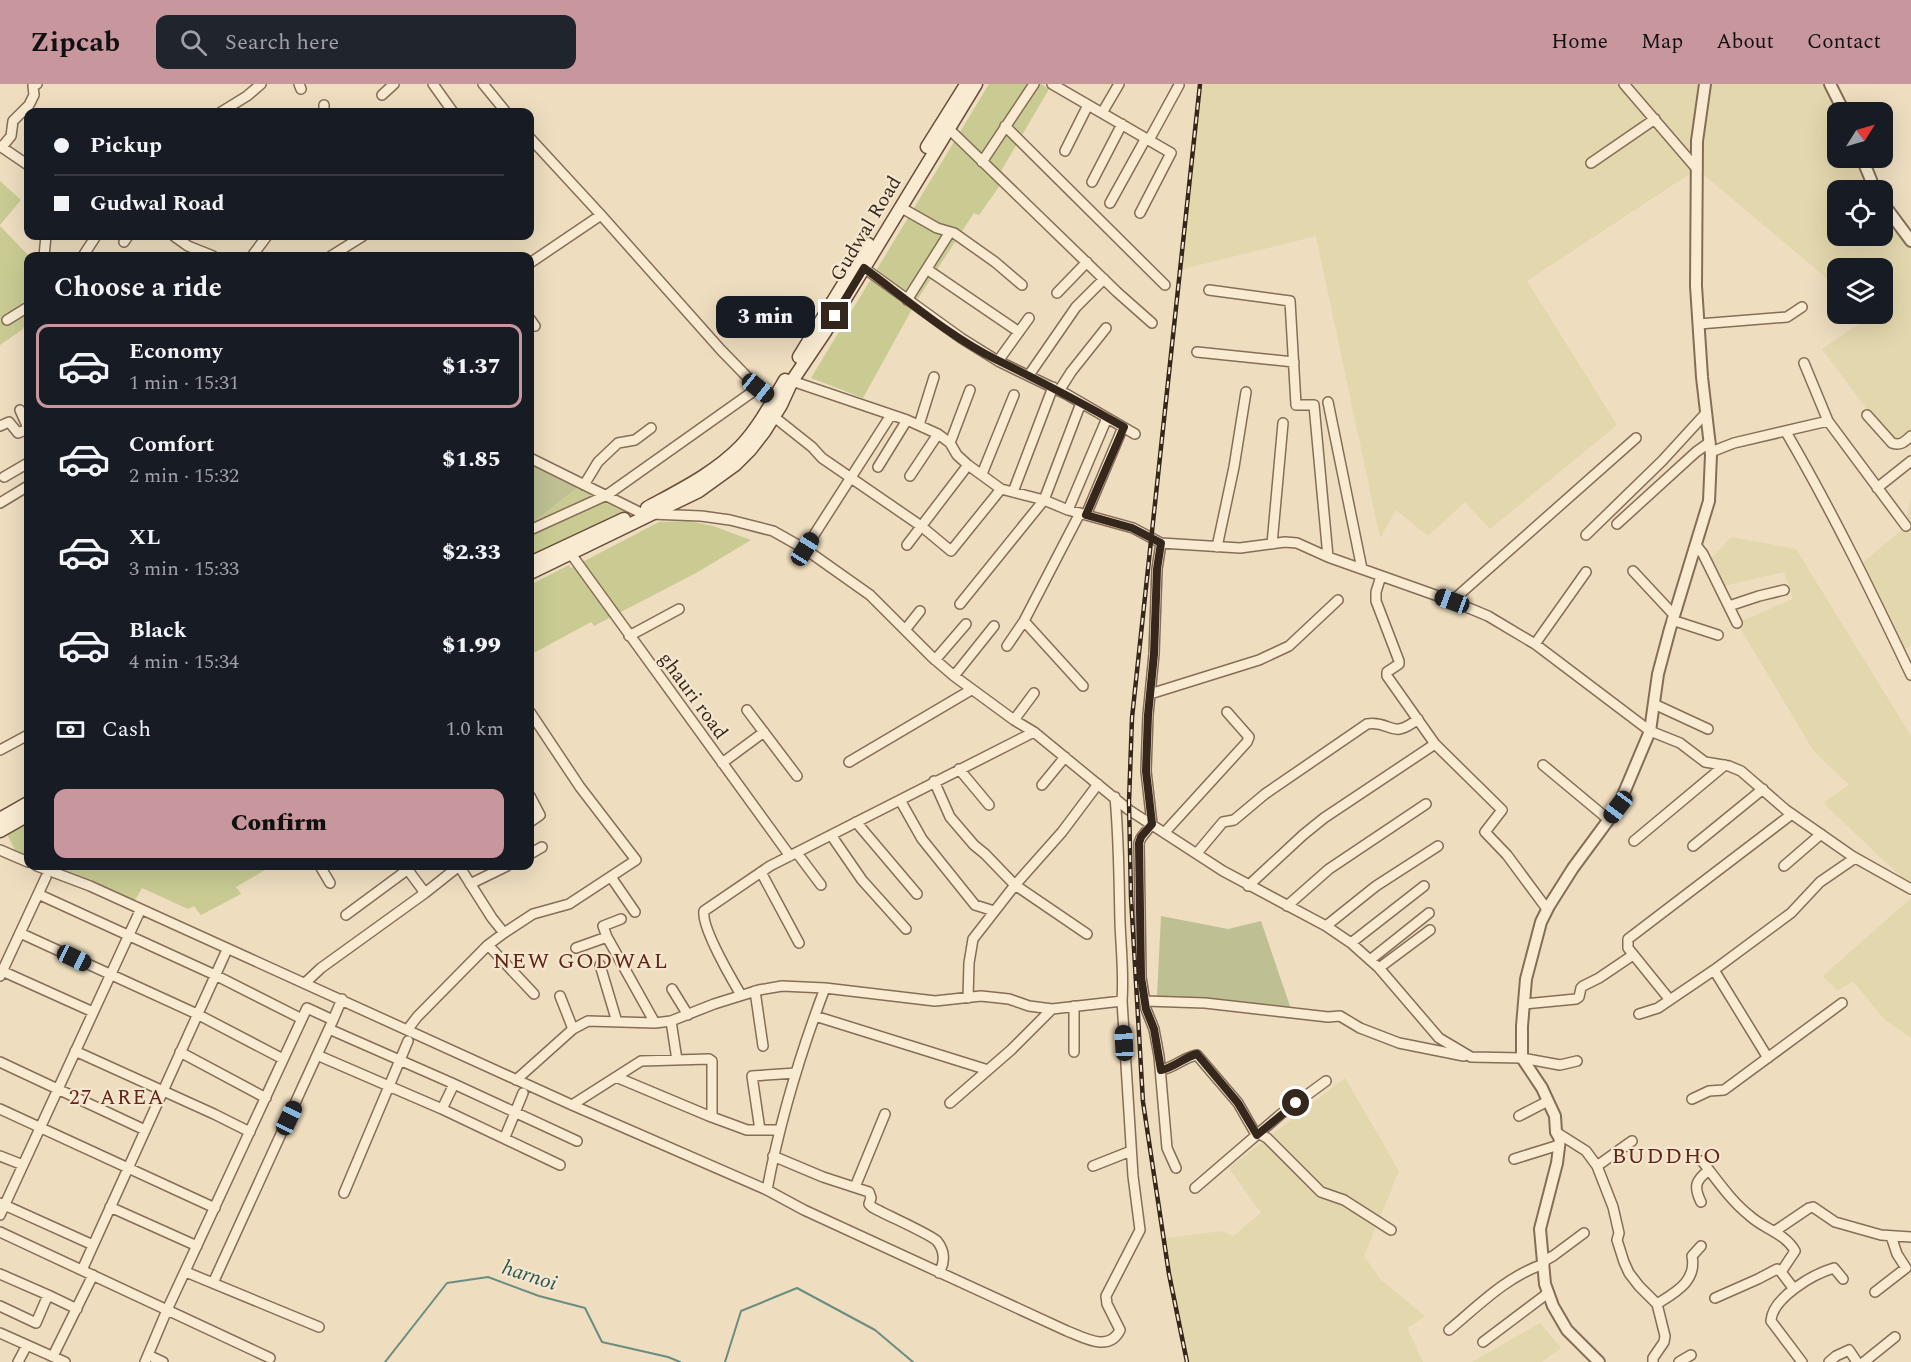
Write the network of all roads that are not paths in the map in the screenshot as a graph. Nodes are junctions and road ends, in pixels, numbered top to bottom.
1 (37, 84) edge
2 (261, 84) edge
3 (394, 84) edge
4 (433, 84) edge
5 (483, 84) edge
6 (966, 84) edge
7 (976, 84) edge
8 (1034, 84) edge
9 (1052, 84) edge
10 (1119, 84) edge
11 (1624, 84) edge
12 (1705, 84) edge
13 (1830, 84) edge
14 (1179, 85) edge
15 (382, 95) dead end
16 (1839, 102) edge
17 (1088, 105) junction
18 (26, 108) edge
19 (234, 108) edge
20 (450, 108) edge
21 (503, 108) edge
22 (24, 110) edge
23 (1102, 113) junction
24 (1655, 119) junction
25 (1122, 124) junction
26 (1005, 126) junction
27 (949, 129) junction
28 (1148, 139) junction
29 (534, 142) edge
30 (1, 147) edge
31 (1065, 151) dead end
32 (24, 162) edge
33 (982, 162) junction
34 (1591, 164) dead end
35 (1697, 169) junction
36 (1092, 182) dead end
37 (1110, 203) dead end
38 (900, 207) junction
39 (1140, 213) dead end
40 (601, 215) junction
41 (1893, 217) edge
42 (950, 232) junction
43 (180, 240) edge
44 (357, 240) edge
45 (1911, 241) edge
46 (203, 252) edge
47 (337, 252) edge
48 (534, 260) edge
49 (1087, 262) junction
50 (864, 268) junction
51 (927, 270) junction
52 (1104, 279) junction
53 (1022, 285) dead end
54 (1165, 285) dead end
55 (1209, 290) dead end
56 (1057, 293) dead end
57 (907, 300) junction
58 (1802, 307) dead end
59 (24, 309) edge
60 (1029, 318) dead end
61 (7, 320) dead end
62 (1152, 323) dead end
63 (1699, 324) junction
64 (1106, 328) dead end
65 (1019, 332) junction
66 (1197, 352) dead end
67 (998, 361) junction
68 (1294, 362) junction
69 (1804, 363) dead end
70 (1029, 375) junction
71 (934, 377) dead end
72 (792, 381) junction
73 (758, 388) junction
74 (1056, 389) junction
75 (970, 390) dead end
76 (1246, 392) dead end
77 (1014, 395) dead end
78 (777, 402) junction
79 (1328, 402) dead end
80 (1081, 403) junction
81 (20, 410) dead end
82 (1706, 413) junction
83 (891, 415) junction
84 (1867, 415) dead end
85 (773, 416) junction
86 (1107, 417) junction
87 (24, 419) edge
88 (907, 420) junction
89 (1828, 422) junction
90 (1283, 423) dead end
91 (919, 425) junction
92 (0, 426) edge
93 (1124, 427) junction
94 (651, 428) dead end
95 (24, 430) edge
96 (1786, 432) junction
97 (938, 434) junction
98 (1135, 434) dead end
99 (1911, 436) edge
100 (1636, 438) dead end
101 (950, 443) junction
102 (1710, 447) junction
103 (534, 460) edge
104 (1911, 460) edge
105 (24, 465) edge
106 (968, 465) junction
107 (878, 467) dead end
108 (982, 474) junction
109 (910, 476) dead end
110 (4, 477) dead end
111 (850, 479) junction
112 (584, 485) junction
113 (24, 488) edge
114 (1877, 488) junction
115 (1001, 489) junction
116 (1013, 492) junction
117 (607, 495) junction
118 (1044, 500) junction
119 (0, 502) edge
120 (1068, 510) junction
121 (1083, 514) junction
122 (645, 515) junction
123 (1617, 524) dead end
124 (921, 526) junction
125 (1906, 526) dead end
126 (534, 528) edge
127 (1586, 535) dead end
128 (1161, 543) junction
129 (907, 544) dead end
130 (1272, 544) junction
131 (1696, 545) junction
132 (1217, 548) junction
133 (805, 549) junction
134 (571, 554) junction
135 (1328, 557) junction
136 (534, 561) edge
137 (1362, 569) junction
138 (534, 571) edge
139 (1633, 571) dead end
140 (1586, 572) dead end
141 (1381, 576) junction
142 (1784, 590) dead end
143 (1338, 600) dead end
144 (1452, 601) junction
145 (960, 604) dead end
146 (1729, 606) junction
147 (680, 609) dead end
148 (920, 611) dead end
149 (1673, 618) junction
150 (1024, 621) junction
151 (1737, 623) dead end
152 (966, 624) dead end
153 (994, 626) dead end
154 (905, 630) junction
155 (1718, 635) dead end
156 (629, 636) junction
157 (1535, 644) junction
158 (1007, 646) dead end
159 (935, 660) junction
160 (1911, 675) edge
161 (954, 676) junction
162 (1083, 686) dead end
163 (971, 690) junction
164 (1034, 693) dead end
165 (1150, 694) junction
166 (1654, 704) junction
167 (747, 710) dead end
168 (1227, 712) dead end
169 (534, 718) edge
170 (1418, 719) junction
171 (1014, 720) junction
172 (1708, 729) dead end
173 (1650, 731) junction
174 (764, 732) junction
175 (1034, 732) junction
176 (24, 737) edge
177 (1435, 744) junction
178 (0, 750) edge
179 (1065, 757) junction
180 (849, 762) dead end
181 (722, 763) junction
182 (1543, 765) dead end
183 (1725, 765) junction
184 (959, 769) junction
185 (797, 776) dead end
186 (934, 782) junction
187 (1098, 784) junction
188 (1042, 785) dead end
189 (1763, 789) junction
190 (1115, 797) junction
191 (900, 800) junction
192 (534, 804) edge
193 (1426, 804) dead end
194 (24, 805) edge
195 (989, 806) dead end
196 (1792, 814) junction
197 (24, 817) edge
198 (0, 819) edge
199 (534, 819) edge
200 (1609, 820) junction
201 (856, 822) junction
202 (1152, 824) junction
203 (0, 831) edge
204 (1165, 832) junction
205 (1821, 834) junction
206 (831, 835) junction
207 (1634, 841) dead end
208 (1438, 846) dead end
209 (1693, 846) dead end
210 (542, 847) dead end
211 (0, 850) edge
212 (534, 852) edge
213 (1197, 853) junction
214 (794, 854) junction
215 (1855, 858) junction
216 (24, 860) edge
217 (1784, 866) dead end
218 (48, 870) edge
219 (322, 870) edge
220 (403, 870) edge
221 (407, 870) edge
222 (454, 870) edge
223 (461, 870) edge
224 (499, 870) edge
225 (761, 872) junction
226 (46, 877) dead end
227 (610, 877) junction
228 (330, 883) dead end
229 (470, 884) junction
230 (821, 885) dead end
231 (1015, 885) junction
232 (1248, 886) junction
233 (1424, 886) dead end
234 (1911, 889) edge
235 (38, 894) junction
236 (425, 894) junction
237 (917, 894) dead end
238 (1287, 906) junction
239 (1547, 909) junction
240 (994, 911) junction
241 (635, 912) dead end
242 (139, 913) dead end
243 (1429, 913) dead end
244 (346, 915) dead end
245 (621, 919) dead end
246 (1326, 926) junction
247 (906, 929) dead end
248 (1430, 930) dead end
249 (20, 933) junction
250 (504, 933) junction
251 (128, 934) junction
252 (1087, 934) dead end
253 (608, 937) junction
254 (799, 943) dead end
255 (1351, 944) junction
256 (488, 945) junction
257 (576, 948) dead end
258 (225, 954) dead end
259 (1633, 955) junction
260 (1370, 960) junction
261 (600, 965) dead end
262 (1379, 968) junction
263 (1714, 970) junction
264 (1, 974) edge
265 (110, 975) junction
266 (215, 975) junction
267 (305, 983) junction
268 (825, 988) junction
269 (672, 989) dead end
270 (755, 991) junction
271 (534, 994) dead end
272 (741, 995) junction
273 (561, 996) dead end
274 (968, 998) junction
275 (342, 999) junction
276 (1670, 1000) junction
277 (1122, 1001) junction
278 (1145, 1002) junction
279 (1524, 1004) junction
280 (1842, 1004) dead end
281 (1074, 1006) junction
282 (1052, 1009) junction
283 (93, 1012) junction
284 (197, 1014) junction
285 (1639, 1014) dead end
286 (688, 1015) junction
287 (814, 1016) junction
288 (302, 1019) junction
289 (671, 1021) junction
290 (617, 1022) junction
291 (655, 1023) junction
292 (331, 1024) junction
293 (408, 1029) junction
294 (573, 1029) junction
295 (408, 1041) dead end
296 (763, 1046) dead end
297 (75, 1051) junction
298 (180, 1052) junction
299 (1074, 1052) dead end
300 (317, 1055) junction
301 (1471, 1057) junction
302 (1522, 1058) junction
303 (1768, 1058) junction
304 (283, 1059) junction
305 (399, 1060) junction
306 (677, 1060) junction
307 (1577, 1061) dead end
308 (0, 1062) edge
309 (988, 1070) junction
310 (1161, 1070) junction
311 (796, 1073) junction
312 (616, 1077) junction
313 (516, 1080) junction
314 (1326, 1080) dead end
315 (454, 1084) junction
316 (388, 1086) junction
317 (57, 1089) junction
318 (163, 1091) junction
319 (523, 1093) dead end
320 (266, 1098) junction
321 (1692, 1099) dead end
322 (1548, 1101) junction
323 (950, 1103) dead end
324 (572, 1105) junction
325 (0, 1109) edge
326 (442, 1109) junction
327 (515, 1112) junction
328 (885, 1114) dead end
329 (1520, 1116) dead end
330 (712, 1118) junction
331 (40, 1127) junction
332 (145, 1130) junction
333 (760, 1130) junction
334 (778, 1130) junction
335 (250, 1132) junction
336 (1556, 1132) junction
337 (1257, 1135) junction
338 (505, 1137) junction
339 (577, 1141) dead end
340 (1632, 1141) dead end
341 (1559, 1145) junction
342 (1131, 1151) junction
343 (0, 1156) edge
344 (773, 1156) junction
345 (1514, 1159) dead end
346 (1702, 1161) dead end
347 (23, 1165) junction
348 (560, 1165) dead end
349 (1093, 1166) dead end
350 (1598, 1166) junction
351 (128, 1167) junction
352 (1176, 1168) dead end
353 (1709, 1170) junction
354 (855, 1187) junction
355 (1195, 1188) dead end
356 (767, 1190) junction
357 (344, 1193) dead end
358 (1701, 1202) dead end
359 (2, 1204) edge
360 (110, 1207) junction
361 (215, 1208) junction
362 (0, 1215) edge
363 (1391, 1230) dead end
364 (1775, 1231) junction
365 (0, 1232) edge
366 (1584, 1233) dead end
367 (1891, 1236) junction
368 (1911, 1237) edge
369 (93, 1245) junction
370 (197, 1246) junction
371 (1701, 1246) dead end
372 (1544, 1262) junction
373 (82, 1270) junction
374 (186, 1272) junction
375 (1781, 1272) junction
376 (939, 1273) junction
377 (93, 1275) junction
378 (1, 1277) edge
379 (1843, 1279) dead end
380 (213, 1283) junction
381 (1794, 1289) junction
382 (1875, 1292) dead end
383 (1548, 1293) junction
384 (48, 1295) junction
385 (1715, 1298) dead end
386 (1657, 1304) junction
387 (0, 1306) edge
388 (77, 1309) junction
389 (167, 1310) junction
390 (320, 1327) dead end
391 (1449, 1330) dead end
392 (0, 1333) edge
393 (1895, 1337) dead end
394 (1483, 1342) dead end
395 (27, 1345) junction
396 (1691, 1355) dead end
397 (53, 1356) junction
398 (270, 1358) dead end
399 (147, 1359) edge
400 (18, 1362) edge
401 (65, 1362) edge
402 (163, 1362) edge
403 (1599, 1362) edge
404 (1653, 1362) edge
405 (1679, 1362) edge
406 (1802, 1362) edge
407 (1829, 1362) edge
408 (1857, 1362) edge
409 (1864, 1362) edge

1 - 18 street
2 - 19 street
3 - 15 street
4 - 20 street
5 - 21 street
6 - 78 main road, Gudwal Road
7 - 27 main road, Gudwal Road
8 - 26 street
9 - 17 street
10 - 23 street
11 - 24 street
12 - 35 street
13 - 16 street
14 - 28 street
17 - 23 street
17 - 31 street
22 - 30 street
23 - 25 street
24 - 34 street
24 - 35 street
25 - 28 street
25 - 36 street
26 - 33 street
26 - 54 street
27 - 33 street
27 - 38 main road, Gudwal Road
28 - 37 street
28 - 39 street
29 - 40 street
30 - 32 street
33 - 49 street
35 - 63 street
38 - 42 street
38 - 50 main road, Gudwal Road
40 - 48 street
40 - 73 street
41 - 45 street
42 - 51 street
42 - 53 street
43 - 46 street
44 - 47 street
49 - 52 street
49 - 56 street
50 - 57 street
50 - 72 main road, Gudwal Road
51 - 57 street
51 - 65 street
52 - 62 street
52 - 70 street
55 - 68 street
57 - 67 street
58 - 63 street
59 - 61 street
60 - 65 street
63 - 82 street
64 - 74 street
65 - 67 street
66 - 68 street
67 - 70 street
68 - 135 street
69 - 89 street
70 - 74 street
71 - 91 street
72 - 78 main road, Gudwal Road
72 - 83 street
73 - 78 street
73 - 117 street
74 - 80 street
74 - 116 street
75 - 101 street
76 - 132 street
77 - 108 street
78 - 85 main road, Gudwal Road
78 - 122 main road, Gudwal Road
79 - 137 street
80 - 86 street
80 - 118 street
81 - 87 street
82 - 102 street
82 - 127 street
83 - 88 street
83 - 111 street
84 - 99 street
85 - 111 street
85 - 122 main road, Gudwal Road
86 - 93 street
86 - 120 street
88 - 91 street
88 - 107 street
89 - 96 street
89 - 114 street
90 - 130 street
91 - 97 street
92 - 95 street
93 - 98 street
93 - 121 street
94 - 112 street
96 - 102 street
96 - 160 street
97 - 101 street
97 - 109 street
100 - 144 street
101 - 106 street
102 - 123 street
102 - 131 street
103 - 112 street
104 - 114 street
105 - 110 street
106 - 108 street
106 - 124 street
108 - 115 street
111 - 124 street
111 - 133 street
112 - 117 street
113 - 119 street
114 - 125 street
115 - 116 street
115 - 124 street
116 - 118 street
117 - 122 street
117 - 126 street
118 - 120 street
118 - 145 street
120 - 121 street
121 - 128 street
121 - 150 street
122 - 133 street
122 - 134 main road, Gudwal Road
122 - 136 main road, Gudwal Road
124 - 129 street
128 - 132 street
128 - 165 street
130 - 132 street
130 - 135 street
131 - 146 street
131 - 149 street
133 - 154 street
134 - 138 main road, Gudwal Road
134 - 156 street, ghauri road
135 - 137 street
137 - 141 street
139 - 149 street
140 - 157 street
141 - 144 street
141 - 170 street
142 - 146 street
143 - 165 street
144 - 157 street
146 - 151 street
147 - 156 street
148 - 154 street
149 - 155 street
149 - 166 street
150 - 158 street
150 - 162 street
152 - 159 street
153 - 161 street
154 - 159 street
156 - 181 street, ghauri road
157 - 173 street
159 - 161 street
161 - 163 street
163 - 171 street
163 - 180 street
164 - 171 street
165 - 202 street
166 - 172 street
166 - 173 street
167 - 174 street
168 - 204 street
169 - 227 street
170 - 177 street
170 - 213 street
171 - 175 street
173 - 183 street
173 - 200 street
174 - 181 street
174 - 185 street
175 - 179 street
175 - 184 street
176 - 178 street
177 - 232 street
177 - 239 street
179 - 187 street
179 - 188 street
181 - 214 street, ghauri road
182 - 200 street
183 - 189 street
183 - 207 street
184 - 186 street
184 - 195 street
186 - 191 street
186 - 231 street
187 - 190 street
187 - 231 street
189 - 196 street
189 - 209 street
190 - 202 street
190 - 277 street
191 - 201 street
191 - 240 street
192 - 199 street
193 - 238 street
194 - 198 main road
196 - 205 street
196 - 259 street
197 - 203 main road
200 - 239 street
201 - 206 street
201 - 237 street
202 - 204 street
202 - 278 street
204 - 213 street
205 - 215 street
205 - 217 street
206 - 214 street
206 - 247 street
208 - 246 street
210 - 212 street
211 - 216 street
213 - 232 street
214 - 225 street
214 - 230 street, ghauri road
215 - 234 street
215 - 263 street
218 - 267 street
219 - 228 street
220 - 244 street
221 - 236 street
222 - 236 street
223 - 229 street
224 - 229 street
225 - 254 street
225 - 272 street
226 - 235 street
227 - 241 street
227 - 250 street
229 - 250 street
231 - 240 street
231 - 252 street
232 - 238 street
233 - 255 street
235 - 249 street
235 - 251 street
236 - 267 street
238 - 246 street
239 - 279 street
240 - 274 street
242 - 251 street
243 - 260 street
245 - 253 street
246 - 255 street
248 - 262 street
249 - 264 street
249 - 265 street
250 - 256 street
251 - 265 street
251 - 266 street
253 - 257 street
253 - 291 street
255 - 260 street
256 - 271 street
256 - 293 street
258 - 266 street
259 - 276 street
259 - 279 street
260 - 262 street
261 - 290 street
262 - 301 street
263 - 276 street
263 - 303 street
264 - 283 street
265 - 283 street
265 - 284 street
266 - 284 street
266 - 288 street
267 - 275 street
268 - 270 street
268 - 274 street
268 - 287 street
269 - 286 street
270 - 272 street
270 - 296 street
272 - 286 street
273 - 294 street
274 - 282 street
275 - 292 street
275 - 293 street
276 - 285 street
277 - 281 street
277 - 342 street
278 - 301 street
278 - 310 street
279 - 302 street
280 - 303 street
281 - 282 street
281 - 299 street
282 - 309 street
283 - 297 street
284 - 298 street
284 - 304 street
286 - 289 street
287 - 309 street
287 - 311 street
288 - 292 street
288 - 304 street
289 - 291 street
289 - 306 street
290 - 291 street
290 - 294 street
292 - 300 street
292 - 305 street
293 - 313 street
294 - 313 street
295 - 305 street
297 - 317 street
297 - 318 street
298 - 318 street
298 - 320 street
300 - 316 street
300 - 380 street
301 - 302 street
302 - 307 street
302 - 322 street
303 - 321 street
304 - 320 street
305 - 315 street
305 - 316 street
306 - 312 street
306 - 330 street
308 - 317 street
309 - 323 street
310 - 337 street
310 - 352 street
311 - 333 street
311 - 334 street
312 - 324 street
312 - 330 street
313 - 324 street
314 - 337 street
315 - 326 street
315 - 327 street
316 - 326 street
316 - 357 street
317 - 331 street
317 - 332 street
318 - 332 street
318 - 335 street
319 - 327 street
320 - 335 street
322 - 329 street
322 - 336 street
324 - 356 street
325 - 331 street
326 - 338 street
327 - 338 street
327 - 339 street
328 - 354 street
330 - 333 street
331 - 347 street
331 - 351 street
332 - 351 street
333 - 334 street
334 - 344 street
335 - 361 street
336 - 341 street
336 - 350 street
337 - 355 street
337 - 363 street
338 - 348 street
340 - 350 street
341 - 345 street
341 - 372 street
342 - 349 street
342 - 376 street
343 - 347 street
344 - 354 street
344 - 356 street
346 - 353 street
347 - 359 street
350 - 386 street
351 - 360 street
351 - 361 street
353 - 358 street
353 - 364 street
354 - 376 street
356 - 376 street
359 - 362 street
359 - 369 street
360 - 369 street
360 - 370 street
361 - 370 street
364 - 367 street
364 - 375 street
365 - 373 street
366 - 372 street
367 - 368 street
367 - 382 street
369 - 373 street
370 - 374 street
371 - 386 street
372 - 383 street
372 - 391 street
373 - 377 street
374 - 380 street
374 - 389 street
375 - 381 street
375 - 385 street
377 - 388 street
377 - 389 street
378 - 384 street
379 - 381 street
380 - 390 street
381 - 406 street
383 - 394 street
383 - 403 street
384 - 387 street
384 - 388 street
386 - 404 street
388 - 397 street
389 - 398 street
389 - 399 street
392 - 395 street
393 - 409 street
395 - 397 street
395 - 400 street
396 - 405 street
397 - 401 street
399 - 402 street
407 - 408 street

